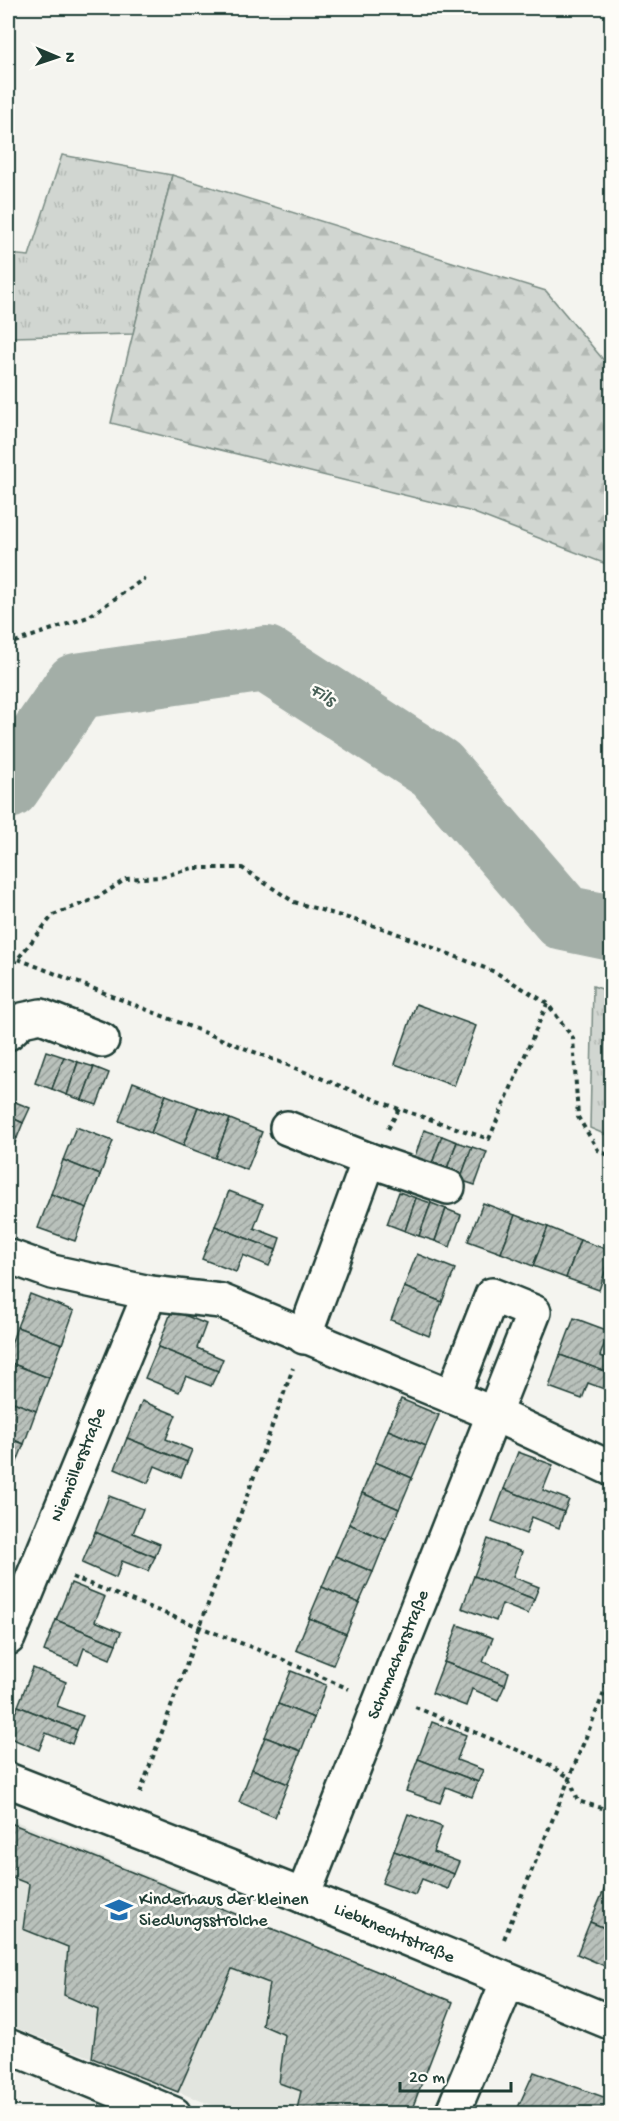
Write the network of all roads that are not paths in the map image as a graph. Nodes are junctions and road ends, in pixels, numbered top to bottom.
1 (8, 1033) edge
2 (102, 1040) dead end
3 (287, 1128) dead end
4 (369, 1160) junction
5 (448, 1187) dead end
6 (8, 1256) edge
7 (150, 1293) junction
8 (304, 1337) junction
9 (452, 1397) junction
10 (494, 1414) junction
11 (612, 1469) edge
12 (8, 1638) edge
13 (8, 1780) edge
14 (303, 1896) junction
15 (499, 1978) junction
16 (612, 2023) edge
17 (8, 2046) edge
18 (174, 2114) edge
19 (452, 2114) edge

1 - 2 street
3 - 4 street
4 - 5 street
4 - 8 street
6 - 7 street
7 - 8 street
7 - 12 street, Niemöllerstraße
8 - 9 street
9 - 10 street
9 - 10 street, Schumacherstraße
10 - 11 street
10 - 14 street, Schumacherstraße
13 - 14 street, Liebknechtstraße
14 - 15 street, Liebknechtstraße
15 - 16 street, Liebknechtstraße
15 - 19 street
17 - 18 street

